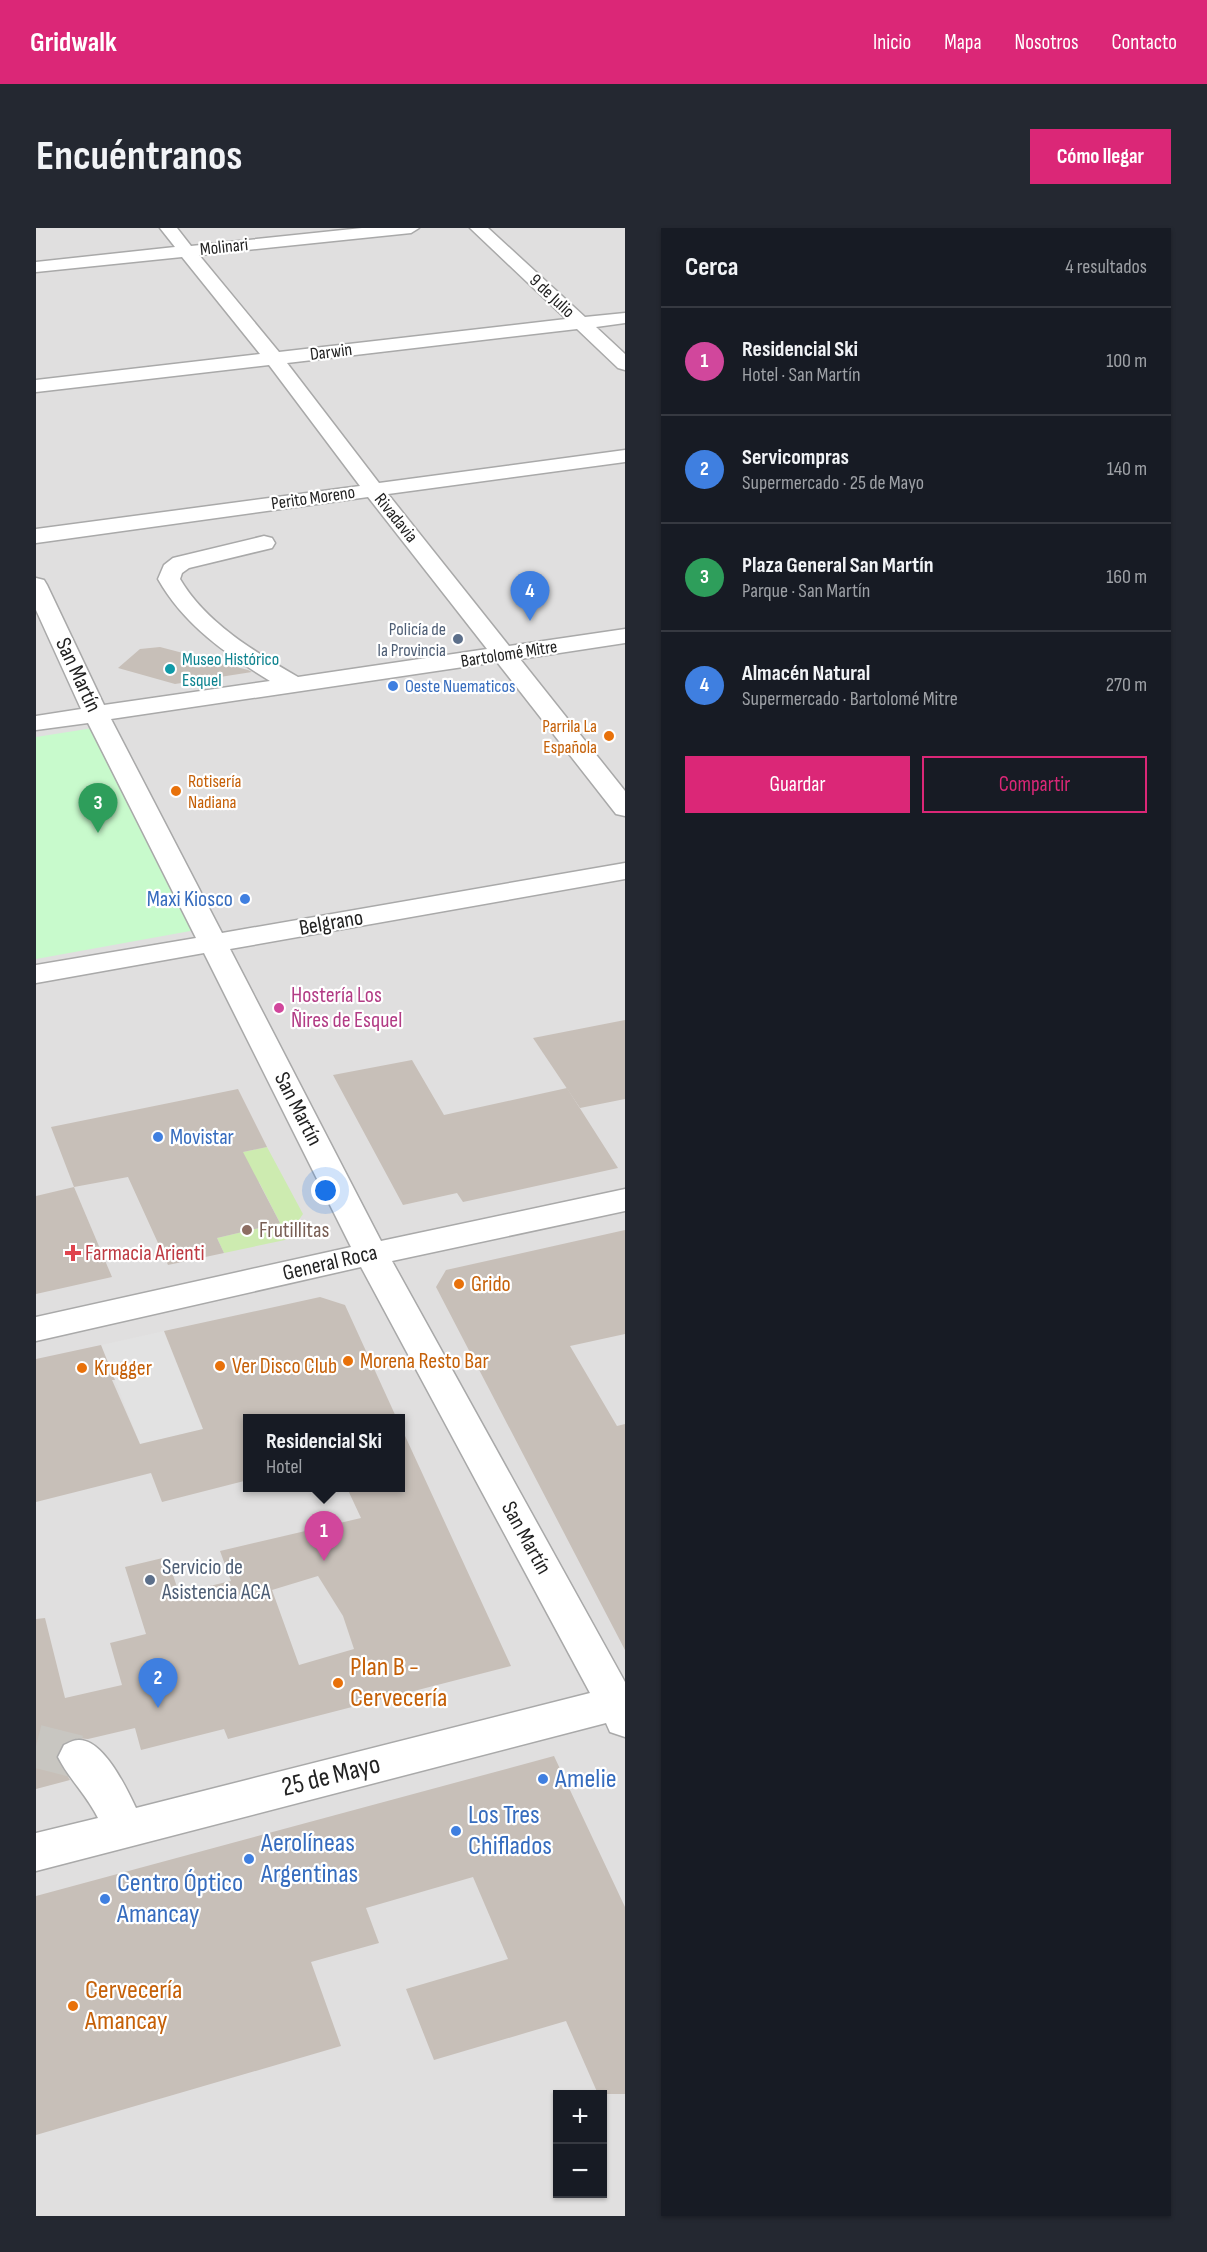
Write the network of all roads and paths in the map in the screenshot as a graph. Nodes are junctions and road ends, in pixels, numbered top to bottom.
1 (168, 228) edge
2 (411, 228) edge
3 (478, 228) edge
4 (186, 251) junction
5 (36, 267) edge
6 (625, 318) edge
7 (582, 324) junction
8 (274, 359) junction
9 (625, 364) edge
10 (36, 386) edge
11 (625, 456) edge
12 (373, 489) junction
13 (36, 536) edge
14 (264, 543) dead end
15 (36, 585) edge
16 (625, 636) edge
17 (505, 655) junction
18 (294, 685) junction
19 (96, 714) junction
20 (36, 723) edge
21 (625, 808) edge
22 (625, 871) edge
23 (215, 944) junction
24 (36, 974) edge
25 (625, 1200) edge
26 (371, 1254) junction
27 (36, 1329) edge
28 (622, 1708) edge
29 (79, 1757) tunnel mouth
30 (125, 1829) junction
31 (36, 1852) edge

1 - 4 street, Rivadavia
2 - 4 street, Molinari
3 - 7 street, 9 de Julio
4 - 5 street, Molinari
4 - 8 street, Rivadavia
6 - 7 street, Darwin
7 - 8 street, Darwin
7 - 9 street, 9 de Julio
8 - 10 street, Darwin
8 - 12 street, Rivadavia
11 - 12 street, Perito Moreno
12 - 13 street, Perito Moreno
12 - 17 street, Rivadavia
14 - 18 street
15 - 19 street, San Martín
16 - 17 street, Bartolomé Mitre
17 - 18 street, Bartolomé Mitre
17 - 21 street, Rivadavia
18 - 19 street, Bartolomé Mitre
19 - 20 street, Bartolomé Mitre
19 - 23 street, San Martín
22 - 23 street, Belgrano
23 - 24 street, Belgrano
23 - 26 street, San Martín
25 - 26 street, General Roca
26 - 27 street, General Roca
26 - 28 street, San Martín
28 - 30 street, 25 de Mayo
29 - 30 street
30 - 31 street, 25 de Mayo

